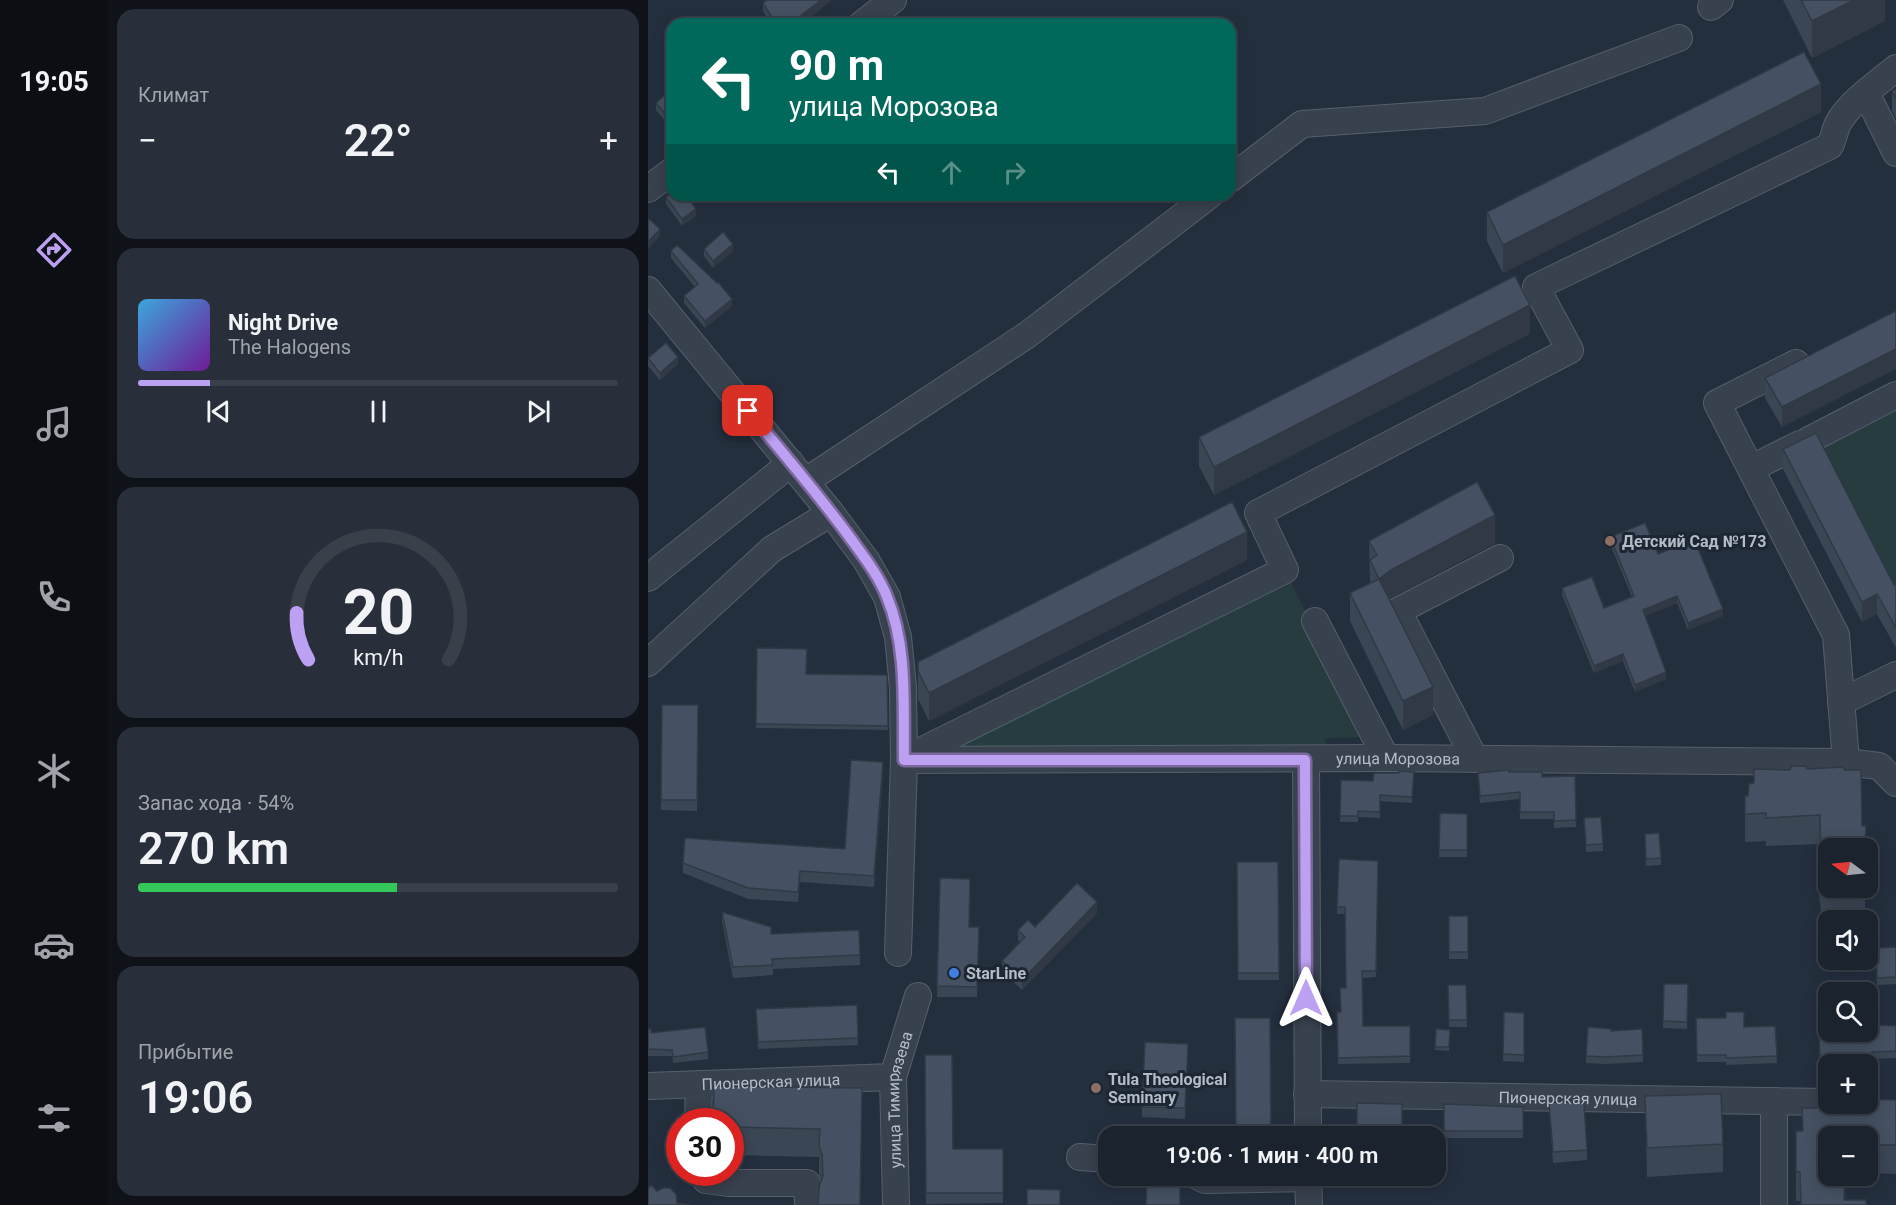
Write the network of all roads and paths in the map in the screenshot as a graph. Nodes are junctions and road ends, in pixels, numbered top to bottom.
1 (893, 0) edge
2 (870, 18) edge
3 (1679, 38) dead end
4 (1896, 68) edge
5 (1866, 93) junction
6 (1896, 153) edge
7 (1236, 175) edge
8 (666, 176) edge
9 (648, 189) edge
10 (1202, 201) edge
11 (648, 290) edge
12 (1812, 355) edge
13 (1896, 395) edge
14 (1752, 468) junction
15 (798, 471) junction
16 (831, 513) junction
17 (1500, 558) dead end
18 (648, 578) edge
19 (1315, 621) dead end
20 (648, 663) edge
21 (1896, 675) edge
22 (1841, 702) junction
23 (1386, 758) junction
24 (1475, 759) junction
25 (904, 760) junction
26 (1305, 760) junction
27 (1846, 762) junction
28 (1896, 783) edge
29 (898, 953) dead end
30 (918, 996) dead end
31 (893, 1077) junction
32 (699, 1085) junction
33 (648, 1086) edge
34 (1307, 1094) junction
35 (1774, 1101) junction
36 (1818, 1102) edge
37 (698, 1108) edge
38 (1308, 1126) edge
39 (1080, 1157) dead end
40 (1098, 1158) edge
41 (744, 1183) edge
42 (1308, 1186) edge
43 (807, 1205) edge
44 (896, 1205) edge
45 (1309, 1205) edge
46 (1774, 1205) edge

1 - 2 street
3 - 7 street
4 - 5 street
5 - 6 street
5 - 25 street
8 - 9 street
10 - 15 street
11 - 15 street
12 - 14 street
13 - 14 street
14 - 22 street
15 - 16 street
15 - 18 street
16 - 20 street
16 - 25 street
17 - 24 street
19 - 23 street
21 - 22 street
22 - 27 street
23 - 24 street, улица Морозова
23 - 26 street, улица Морозова
24 - 27 street, улица Морозова
25 - 26 street, улица Морозова
25 - 29 street
26 - 34 street
27 - 28 street, улица Морозова
30 - 31 street, улица Тимирязева
31 - 32 street, Пионерская улица
31 - 44 street, улица Тимирязева
32 - 33 street, Пионерская улица
32 - 37 street
34 - 35 street, Пионерская улица
34 - 38 street
35 - 36 street, Пионерская улица
35 - 46 street
39 - 40 street
41 - 43 street
42 - 45 street

